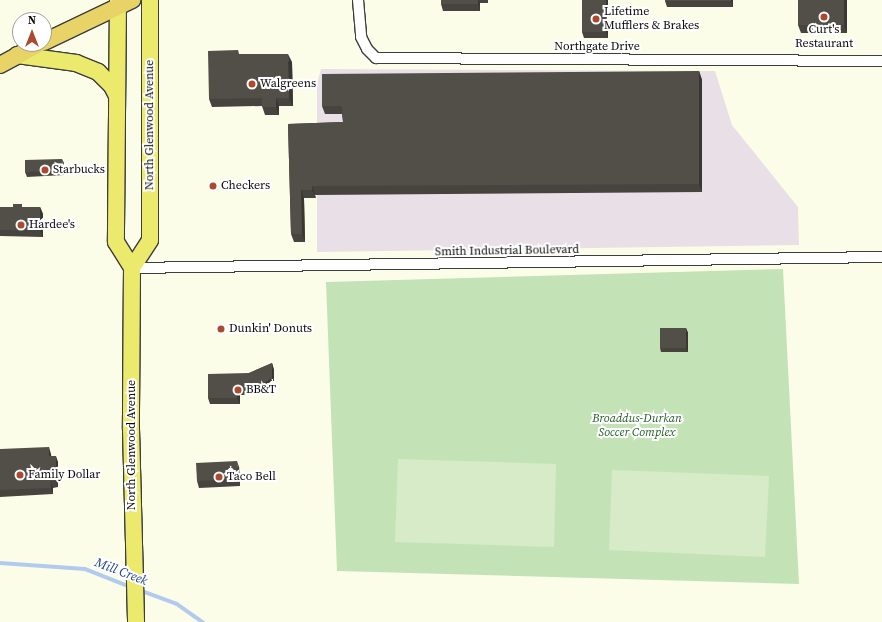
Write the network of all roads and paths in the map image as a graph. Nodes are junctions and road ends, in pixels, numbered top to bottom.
1 (150, 0) edge
2 (358, 0) edge
3 (123, 2) edge
4 (52, 38) edge
5 (23, 52) edge
6 (17, 55) junction
7 (882, 61) edge
8 (0, 65) edge
9 (117, 96) junction
10 (882, 257) edge
11 (132, 268) junction
12 (136, 622) edge

1 - 11 main road, North Glenwood Avenue
2 - 7 street, Northgate Drive
3 - 4 highway
3 - 9 main road
5 - 6 highway
6 - 8 highway
6 - 9 main road
9 - 11 main road
10 - 11 street, Smith Industrial Boulevard
11 - 12 main road, North Glenwood Avenue

